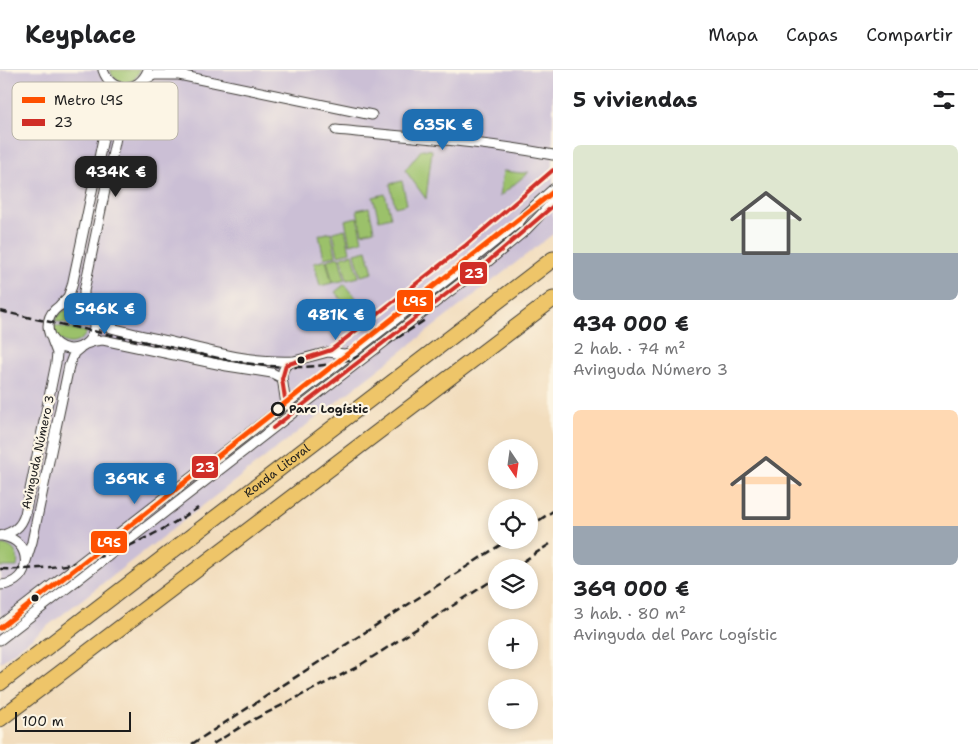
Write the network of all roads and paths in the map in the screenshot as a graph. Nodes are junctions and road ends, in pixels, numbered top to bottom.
1 (103, 70) edge
2 (148, 70) edge
3 (168, 70) edge
4 (179, 75) junction
5 (109, 81) edge
6 (140, 82) edge
7 (141, 82) edge
8 (372, 115) dead end
9 (336, 130) dead end
10 (103, 140) edge
11 (116, 140) edge
12 (553, 155) edge
13 (553, 189) edge
14 (553, 202) edge
15 (553, 206) edge
16 (534, 221) junction
17 (553, 259) edge
18 (553, 299) edge
19 (60, 305) junction
20 (90, 314) junction
21 (52, 340) junction
22 (83, 346) junction
23 (355, 351) junction
24 (294, 361) junction
25 (282, 378) junction
26 (286, 405) junction
27 (0, 536) edge
28 (25, 564) junction
29 (1, 585) edge
30 (0, 625) edge
31 (0, 640) edge
32 (0, 684) edge
33 (0, 720) edge

1 - 5 street
2 - 6 street
3 - 4 street
4 - 7 street
4 - 8 street
9 - 12 street
10 - 19 street
11 - 20 street
13 - 23 street
14 - 16 street
15 - 16 street
16 - 31 street
17 - 32 highway, Ronda Litoral
18 - 33 highway
19 - 20 street
19 - 21 street
20 - 22 street
20 - 24 street
21 - 22 street
21 - 27 street, Avinguda Número 3
22 - 25 street
22 - 28 street, Avinguda Número 3
23 - 24 street
23 - 26 street
24 - 25 street
25 - 26 street
26 - 30 street
27 - 28 street
28 - 29 street

